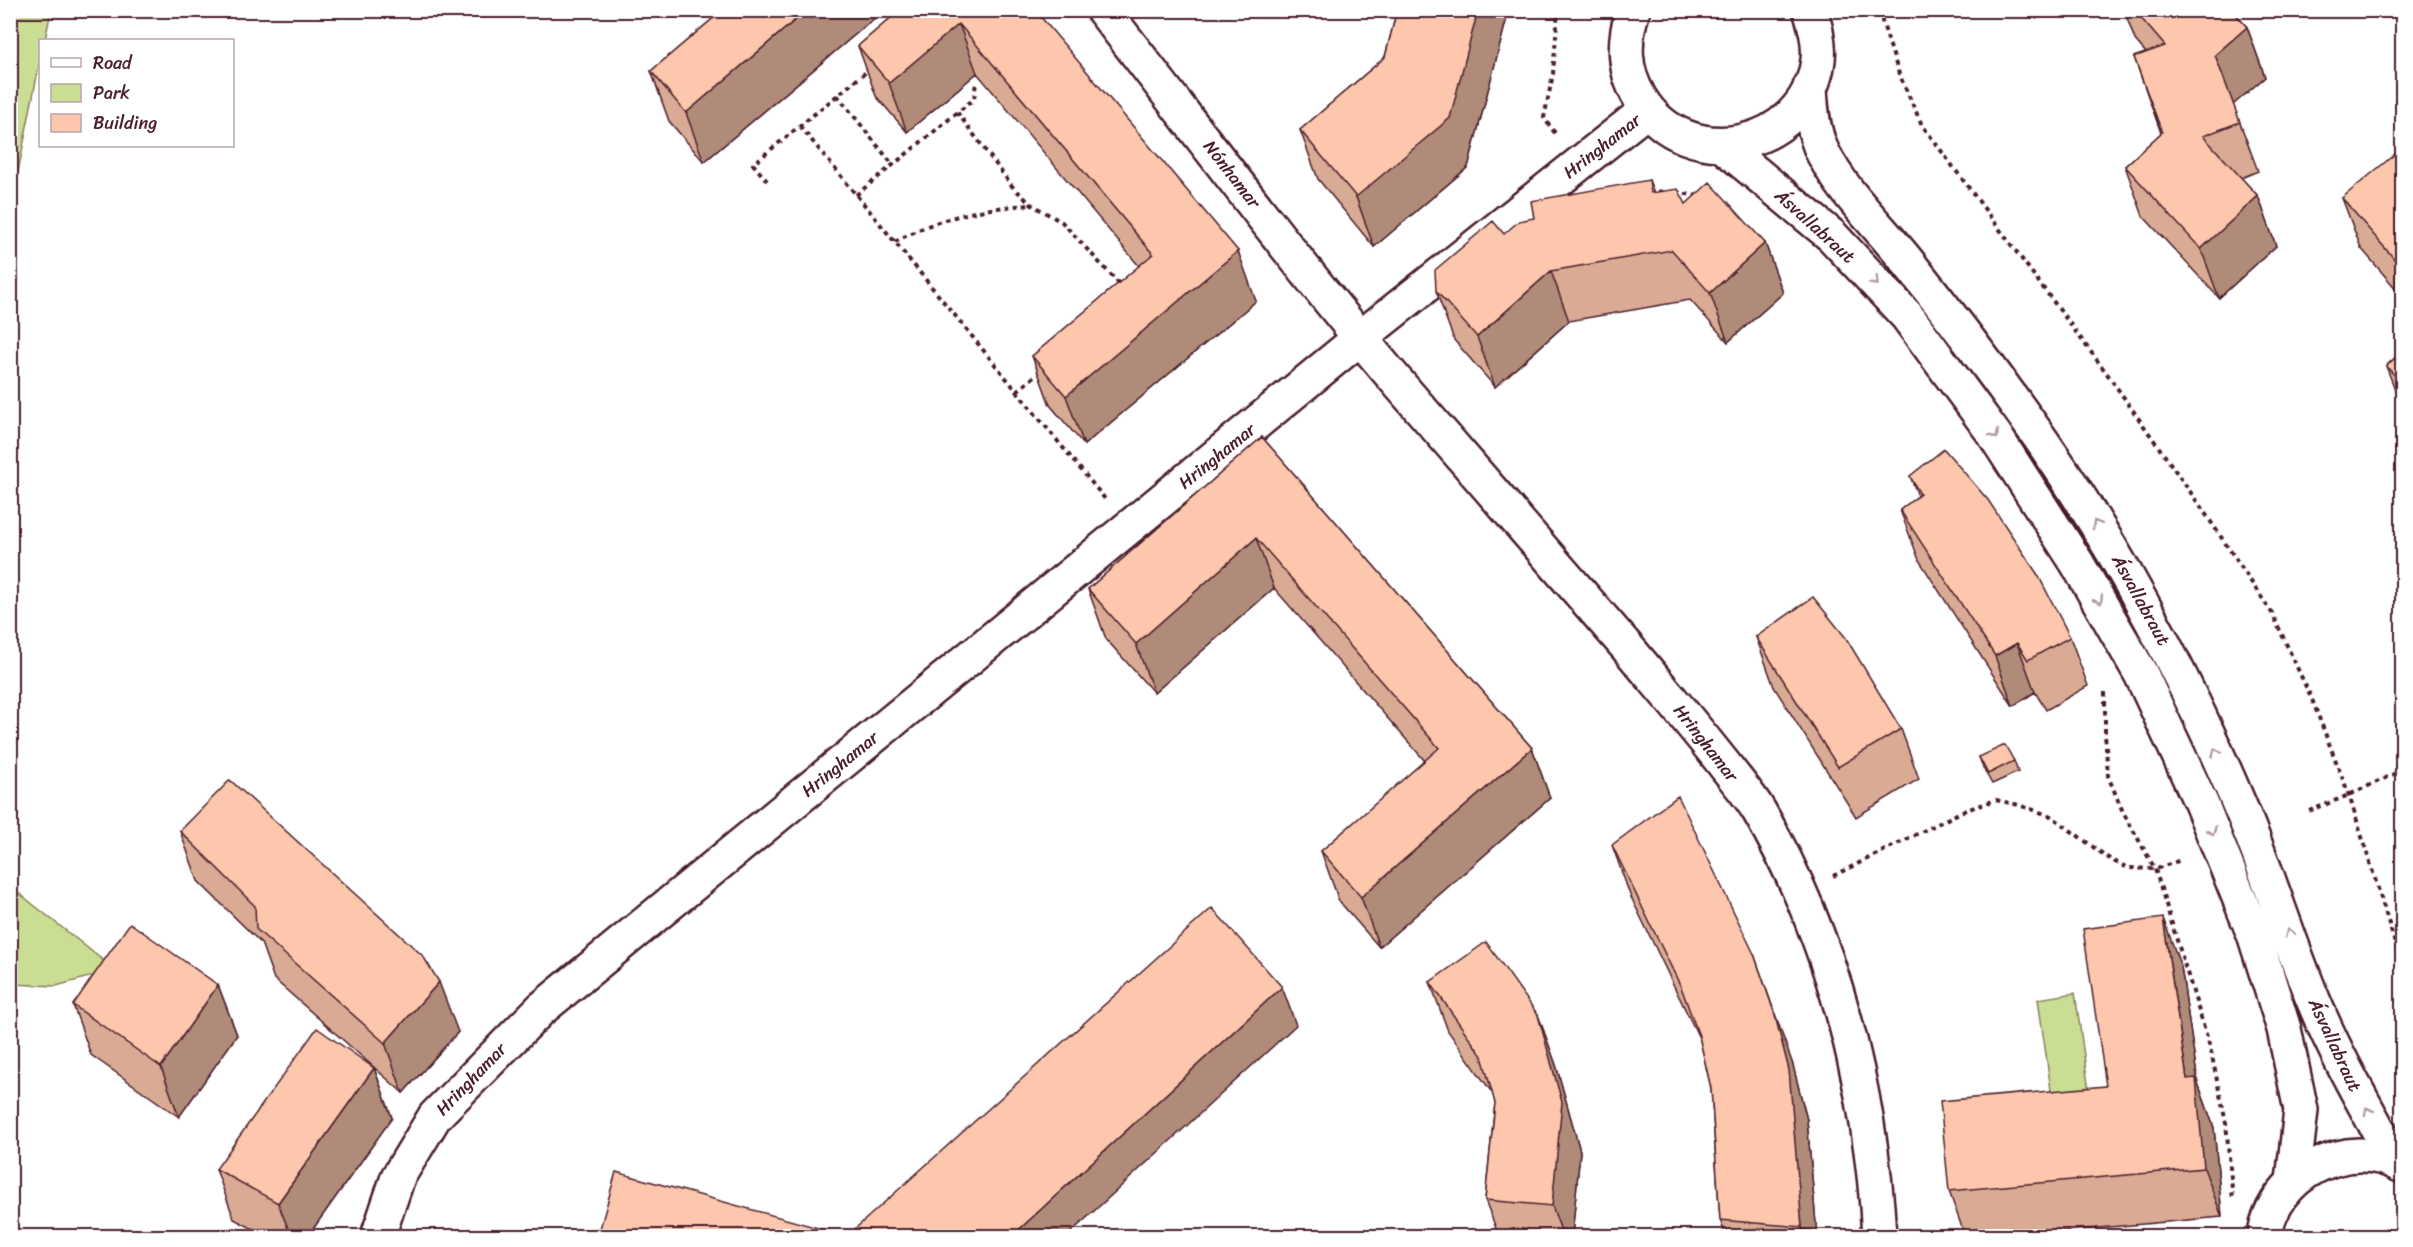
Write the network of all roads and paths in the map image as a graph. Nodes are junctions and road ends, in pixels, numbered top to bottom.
1 (1103, 10) edge
2 (1558, 10) edge
3 (1633, 10) edge
4 (1810, 10) edge
5 (1882, 10) edge
6 (872, 67) edge
7 (976, 82) edge
8 (1810, 87) junction
9 (837, 96) junction
10 (1647, 110) junction
11 (957, 112) junction
12 (800, 126) junction
13 (1722, 145) junction
14 (1580, 164) junction
15 (893, 165) junction
16 (767, 181) dead end
17 (1637, 191) edge
18 (856, 195) junction
19 (1705, 198) edge
20 (1032, 205) junction
21 (896, 242) junction
22 (1130, 296) edge
23 (1360, 338) junction
24 (1043, 369) edge
25 (1017, 391) junction
26 (1130, 527) junction
27 (2105, 685) dead end
28 (2403, 770) edge
29 (2349, 795) junction
30 (2309, 811) dead end
31 (2182, 859) dead end
32 (2155, 869) junction
33 (1800, 892) junction
34 (2403, 966) edge
35 (2399, 1164) edge
36 (2294, 1181) junction
37 (2233, 1205) dead end
38 (378, 1236) edge
39 (1879, 1236) edge
40 (2265, 1236) edge

1 - 23 street, Nónhamar
2 - 14 path
3 - 10 street
4 - 8 street
5 - 29 path
6 - 9 path
7 - 11 path
8 - 13 street
35 -> 8 street, Ásvallabraut
9 - 12 path
9 - 15 path
10 - 13 street
10 - 14 street, Hringhamar
11 - 15 path
11 - 20 path
12 - 16 path
12 - 18 path
13 -> 36 street, Ásvallabraut
14 - 23 street, Hringhamar
15 - 18 path
17 - 19 path
18 - 21 path
20 - 21 path
20 - 22 path
21 - 25 path
23 - 26 street, Hringhamar
23 - 33 street, Hringhamar
24 - 25 path
25 - 26 path
26 - 38 street, Hringhamar
27 - 32 path
28 - 29 path
29 - 30 path
29 - 34 path
31 - 32 path
32 - 33 path
32 - 37 path
33 - 39 street, Hringhamar
35 - 36 street
36 - 40 street

